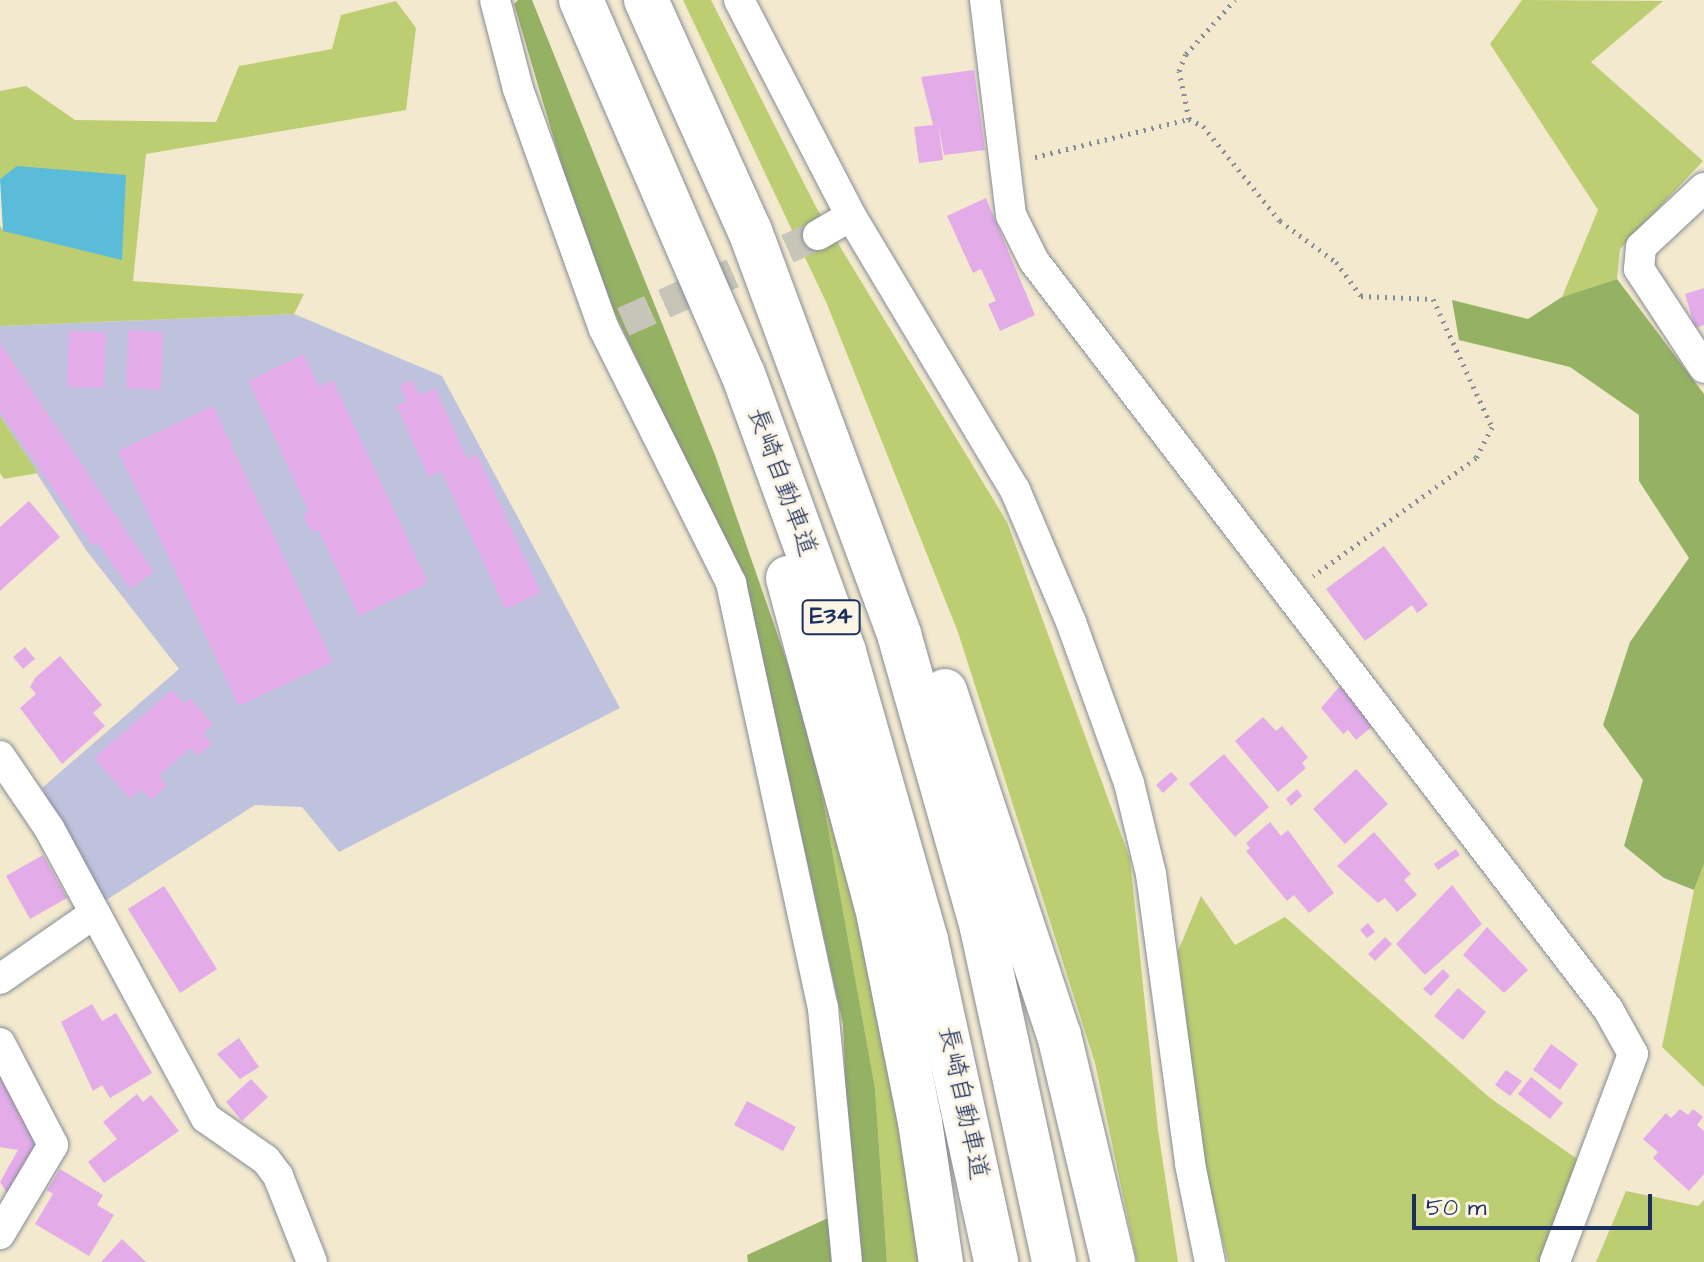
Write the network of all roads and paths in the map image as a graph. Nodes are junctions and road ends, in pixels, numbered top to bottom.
1 (495, 0) edge
2 (580, 0) edge
3 (646, 0) edge
4 (739, 0) edge
5 (985, 0) edge
6 (1235, 0) edge
7 (692, 96) junction
8 (1189, 119) junction
9 (1006, 164) junction
10 (1704, 188) edge
11 (851, 216) junction
12 (818, 235) tunnel mouth
13 (1704, 368) edge
14 (1289, 593) junction
15 (0, 756) edge
16 (92, 915) junction
17 (0, 979) edge
18 (0, 1043) edge
19 (0, 1234) edge
20 (312, 1262) edge
21 (847, 1262) edge
22 (941, 1262) edge
23 (996, 1262) edge
24 (1054, 1262) edge
25 (1113, 1262) edge
26 (1210, 1262) edge
27 (1555, 1262) edge

1 - 21 street
2 - 22 highway
2 - 23 highway, 長崎自動車道 / E34
3 - 7 highway, E34
4 - 11 street
5 - 9 street
6 - 8 path
7 - 24 highway, E34
7 - 25 highway
8 - 9 path
8 - 14 path
9 - 14 street
10 - 13 street
11 - 12 street
11 - 26 street
14 - 27 street
15 - 16 street
16 - 17 street
16 - 20 street
18 - 19 street

